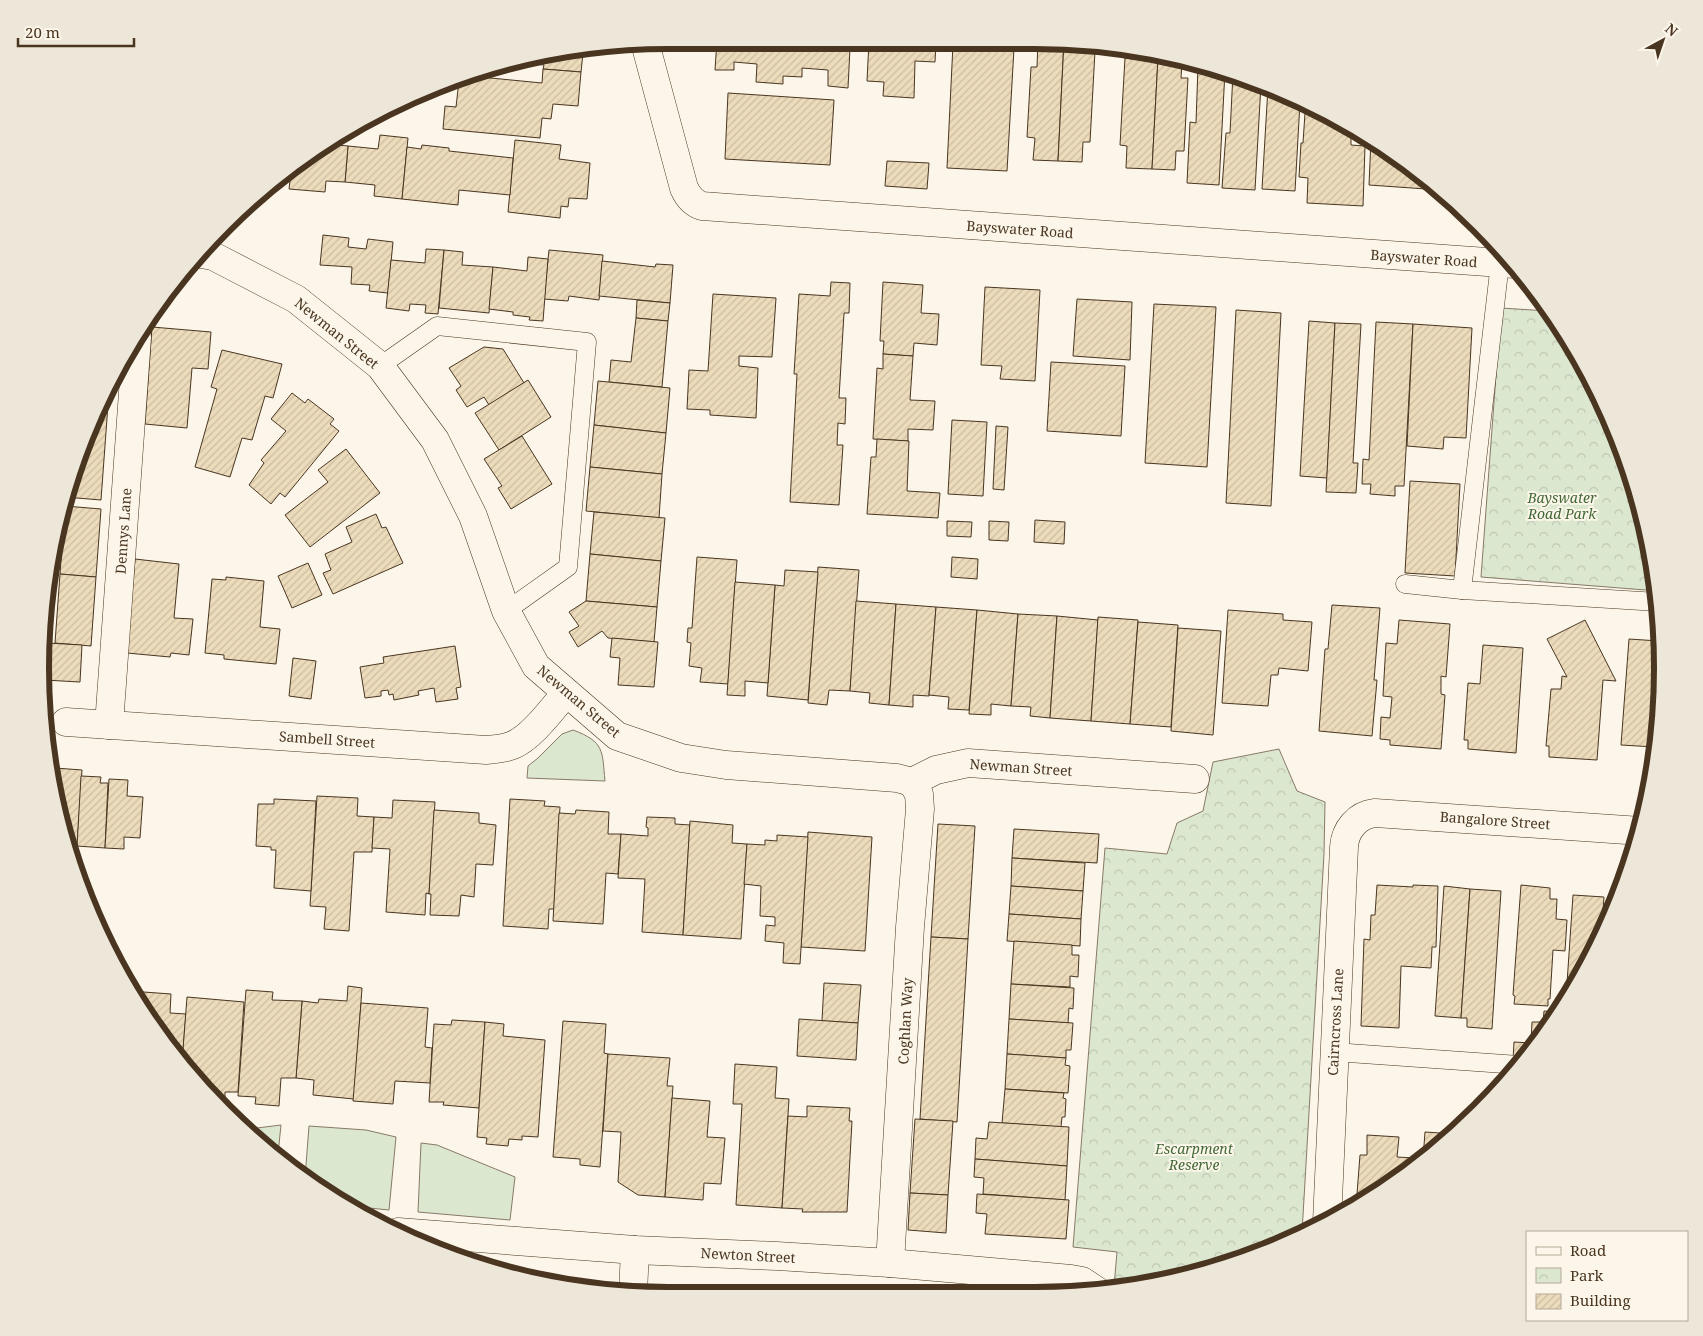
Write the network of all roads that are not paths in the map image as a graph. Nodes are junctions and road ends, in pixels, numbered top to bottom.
1 (648, 49) edge
2 (207, 255) edge
3 (1504, 264) edge
4 (1507, 267) edge
5 (137, 350) edge
6 (380, 366) junction
7 (1405, 584) dead end
8 (1462, 590) junction
9 (1650, 602) edge
10 (506, 611) junction
11 (566, 693) junction
12 (66, 722) dead end
13 (109, 725) junction
14 (1195, 779) dead end
15 (912, 782) junction
16 (1353, 824) joint
17 (1632, 830) edge
18 (1334, 1052) junction
19 (1510, 1064) edge
20 (1327, 1213) edge
21 (417, 1233) edge
22 (635, 1250) junction
23 (890, 1263) junction
24 (1088, 1285) edge
25 (633, 1286) edge

1 - 3 street, Bayswater Road
2 - 6 street, Newman Street
4 - 8 lane
5 - 13 street, Dennys Lane
6 - 10 street, Newman Street
6 - 10 lane
7 - 8 lane
8 - 9 lane
10 - 11 street, Newman Street
11 - 13 street, Sambell Street
11 - 15 street, Newman Street
12 - 13 street, Sambell Street
14 - 15 street, Newman Street
15 - 23 street, Coghlan Way
16 - 17 street, Bangalore Street
16 - 18 street, Cairncross Lane
18 - 19 lane
18 - 20 street, Cairncross Lane
21 - 22 street, Newton Street
22 - 23 street, Newton Street
22 - 25 street
23 - 24 street, Newton Street

